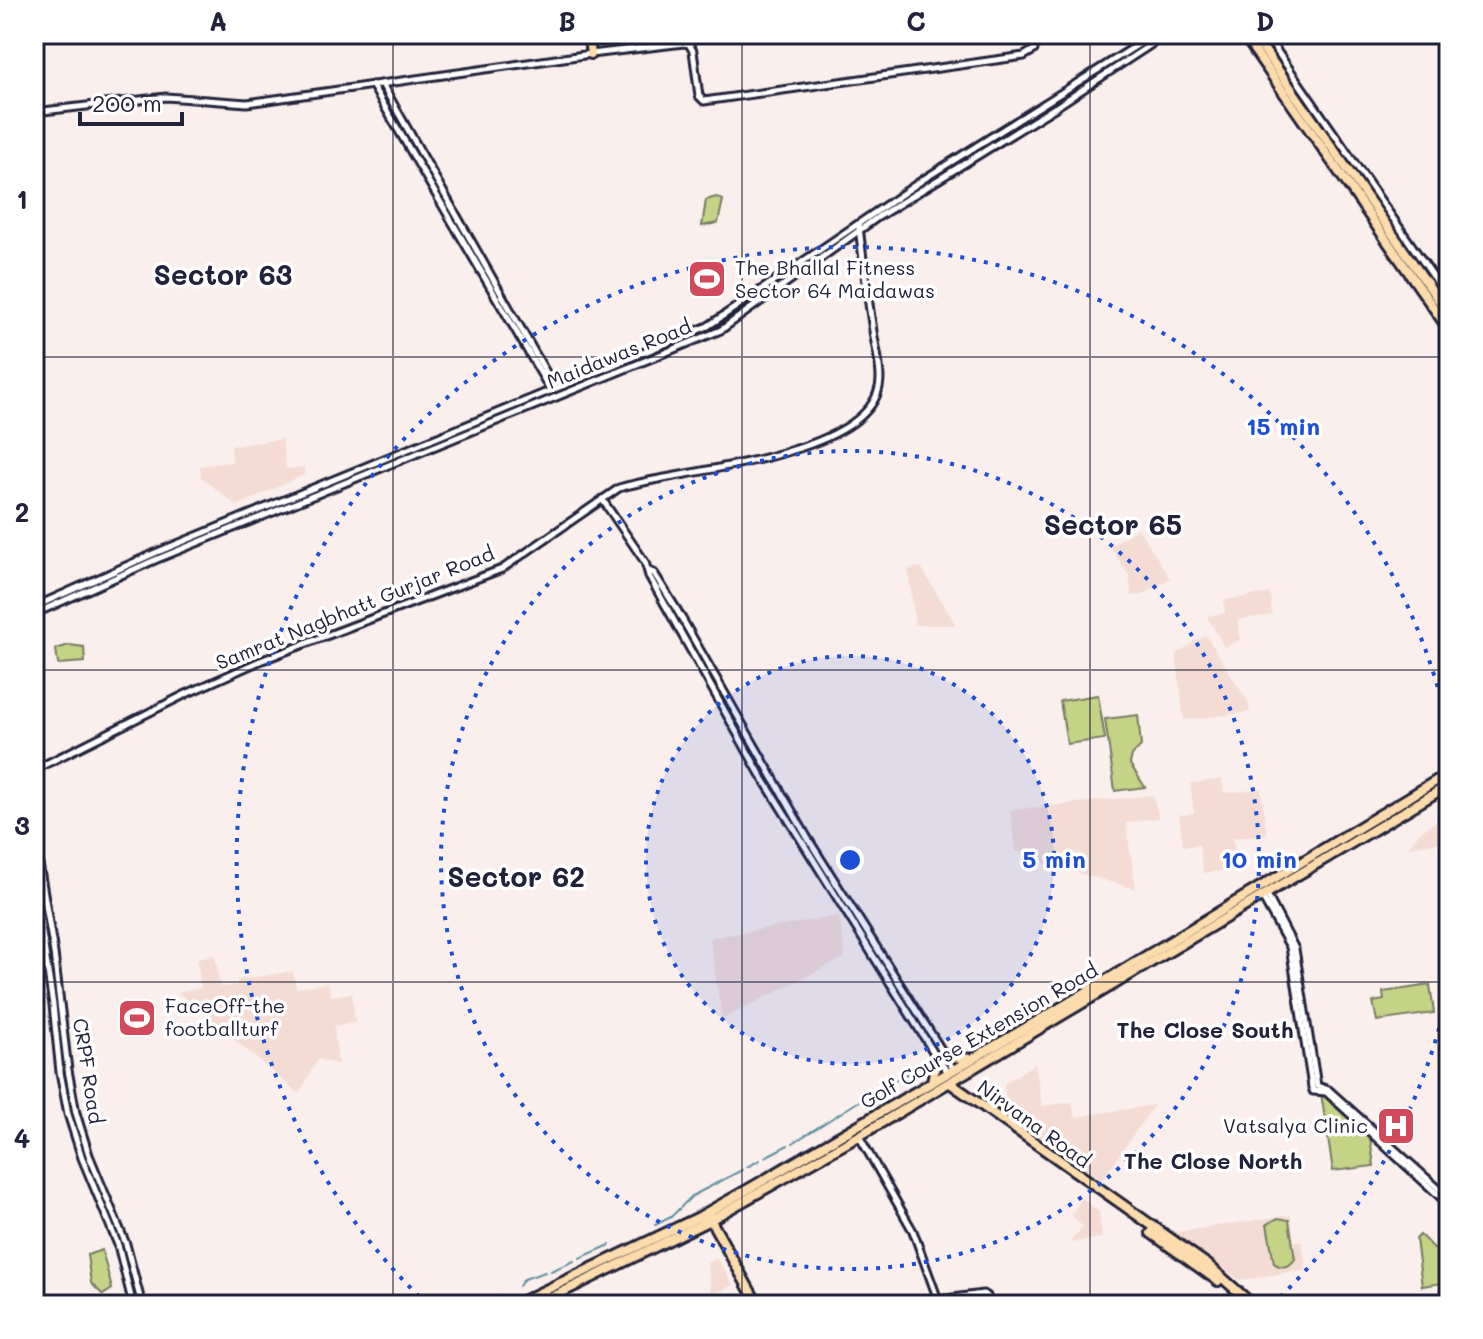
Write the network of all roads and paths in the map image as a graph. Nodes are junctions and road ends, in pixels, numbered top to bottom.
1 (588, 34) edge
2 (1035, 34) edge
3 (1155, 34) edge
4 (1167, 34) edge
5 (1243, 34) edge
6 (1253, 34) edge
7 (1265, 34) edge
8 (591, 54) junction
9 (382, 84) junction
10 (372, 85) junction
11 (34, 112) edge
12 (858, 222) junction
13 (859, 230) junction
14 (1434, 286) junction
15 (1448, 306) edge
16 (1449, 330) edge
17 (548, 386) junction
18 (554, 397) junction
19 (602, 499) junction
20 (244, 520) junction
21 (34, 607) edge
22 (34, 614) edge
23 (34, 770) edge
24 (1449, 773) edge
25 (1449, 785) edge
26 (34, 834) edge
27 (34, 880) edge
28 (1259, 887) junction
29 (1265, 896) junction
30 (1047, 1021) junction
31 (987, 1056) junction
32 (940, 1057) junction
33 (972, 1059) junction
34 (951, 1071) junction
35 (932, 1081) junction
36 (948, 1084) junction
37 (1315, 1088) junction
38 (869, 1119) junction
39 (874, 1127) junction
40 (859, 1136) junction
41 (91, 1159) junction
42 (84, 1163) junction
43 (755, 1190) junction
44 (1449, 1198) edge
45 (1449, 1205) edge
46 (706, 1217) junction
47 (133, 1305) edge
48 (142, 1305) edge
49 (514, 1305) edge
50 (536, 1305) edge
51 (756, 1305) edge
52 (989, 1305) edge
53 (1246, 1305) edge
54 (1253, 1305) edge

1 - 8 main road
2 - 8 street
3 - 12 street, Maidawas Road
4 - 13 street, Maidawas Road
5 - 16 main road
6 - 14 main road
7 - 14 street
8 - 9 street
9 - 10 street
9 - 17 street
10 - 11 street
10 - 17 street
12 - 13 street, Samrat Nagbhatt Gurjar Road
12 - 17 street, Maidawas Road
13 - 18 street, Maidawas Road
13 - 19 street, Samrat Nagbhatt Gurjar Road
14 - 15 main road
17 - 18 street
17 - 20 street, Maidawas Road
18 - 20 street, Maidawas Road
19 - 23 street, Samrat Nagbhatt Gurjar Road
19 - 32 street
20 - 21 street, Maidawas Road
20 - 22 street, Maidawas Road
24 - 28 main road, Golf Course Extension Road
25 - 29 main road, Golf Course Extension Road
26 - 41 street, CRPF Road
27 - 42 street
28 - 29 street
28 - 30 main road, Golf Course Extension Road
29 - 30 main road, Golf Course Extension Road
29 - 37 street
30 - 31 main road, Golf Course Extension Road
31 - 33 main road, Golf Course Extension Road
31 - 36 main road, Golf Course Extension Road
32 - 33 main road
32 - 34 street
32 - 35 main road
33 - 34 main road, Golf Course Extension Road
34 - 35 main road, Golf Course Extension Road
35 - 38 main road, Golf Course Extension Road
36 - 39 main road, Golf Course Extension Road
36 - 53 main road, Nirvana Road
36 - 54 main road, Nirvana Road
37 - 44 street
37 - 45 street
38 - 39 main road
38 - 43 main road, Golf Course Extension Road
39 - 40 main road, Golf Course Extension Road
40 - 43 main road, Golf Course Extension Road
40 - 52 street
41 - 42 street
41 - 48 street, CRPF Road
42 - 47 street
43 - 46 main road, Golf Course Extension Road
46 - 49 main road, Golf Course Extension Road
46 - 50 main road, Golf Course Extension Road
46 - 51 main road

